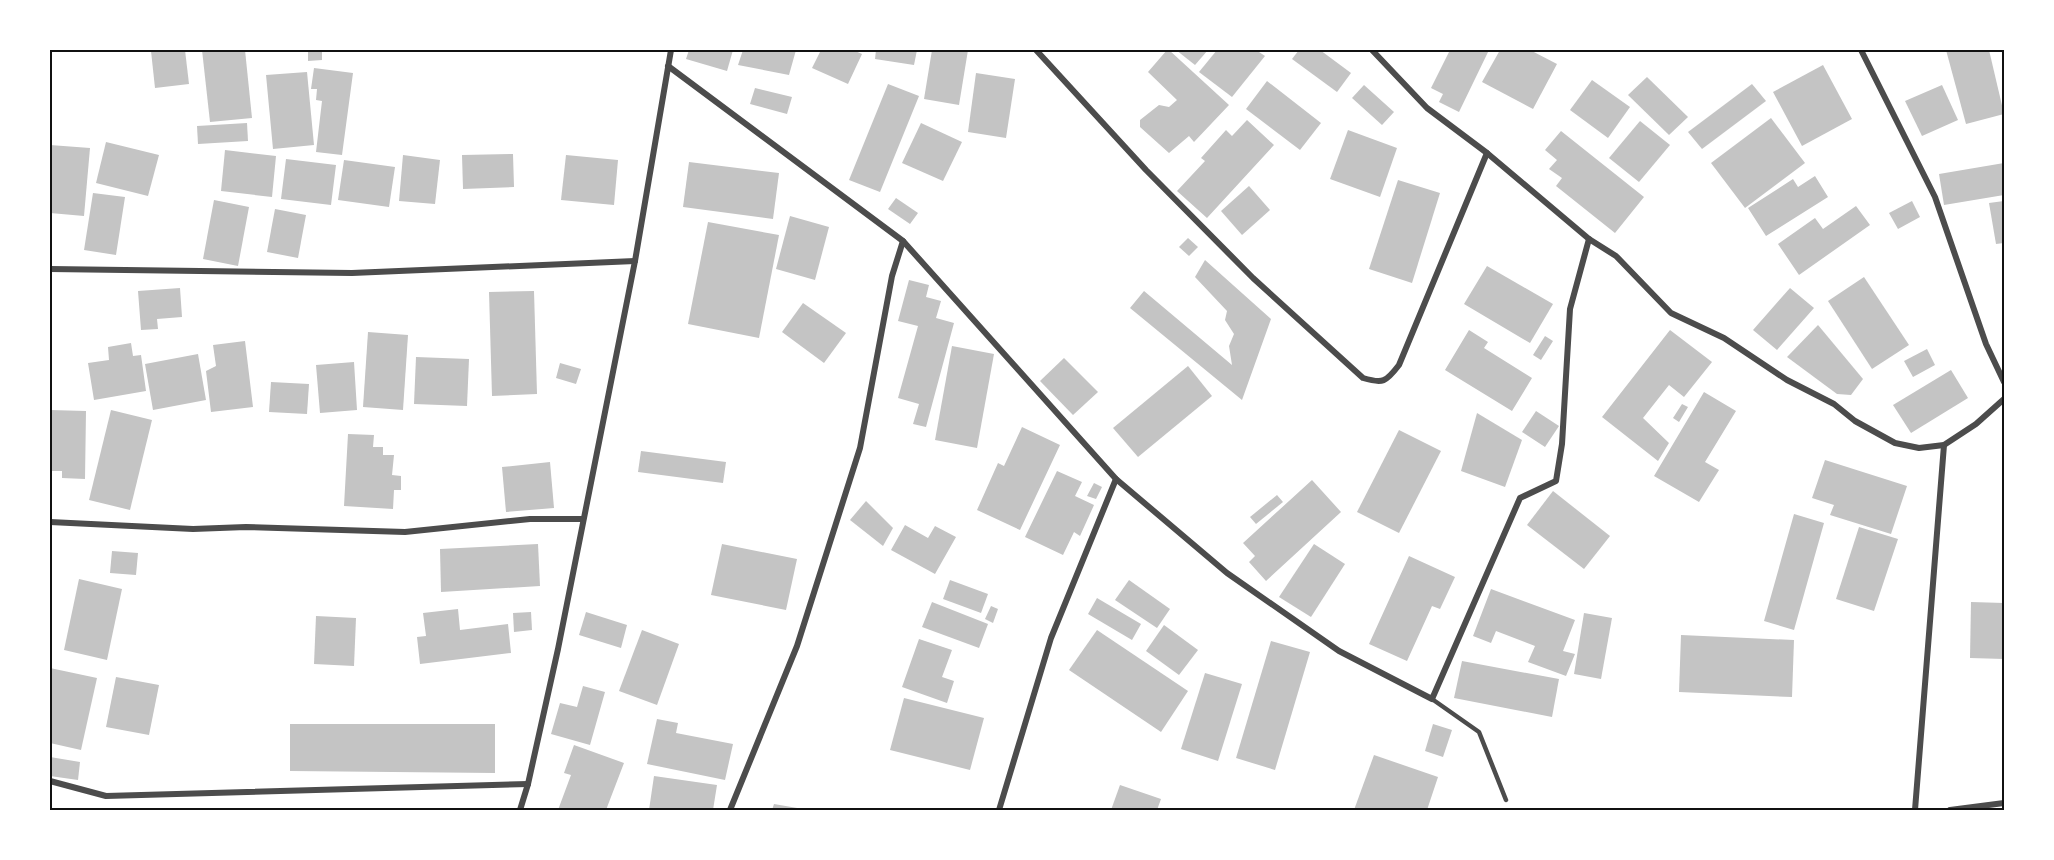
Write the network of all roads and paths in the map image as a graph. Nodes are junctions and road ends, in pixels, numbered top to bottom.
1 (671, 50) edge
2 (1036, 50) edge
3 (1372, 50) edge
4 (1862, 50) edge
5 (668, 66) junction
6 (1487, 153) junction
7 (1589, 239) junction
8 (903, 241) junction
9 (635, 261) junction
10 (50, 268) edge
11 (2004, 382) edge
12 (2004, 399) edge
13 (1944, 445) junction
14 (1116, 479) junction
15 (583, 519) junction
16 (50, 522) edge
17 (1432, 699) junction
18 (50, 781) edge
19 (528, 784) junction
20 (1506, 800) dead end
21 (2004, 803) edge
22 (520, 810) edge
23 (730, 810) edge
24 (999, 810) edge
25 (1915, 810) edge
26 (1950, 810) edge

1 - 5 street
2 - 6 street
3 - 6 street
4 - 11 street
5 - 8 street
5 - 9 street
6 - 7 street
7 - 13 street
7 - 17 street
8 - 14 street
8 - 23 street
9 - 10 street
9 - 15 street
12 - 13 street
13 - 25 street
14 - 17 street
14 - 24 street
15 - 16 street
15 - 19 street
17 - 20 lane
18 - 19 street
19 - 22 street
21 - 26 street

